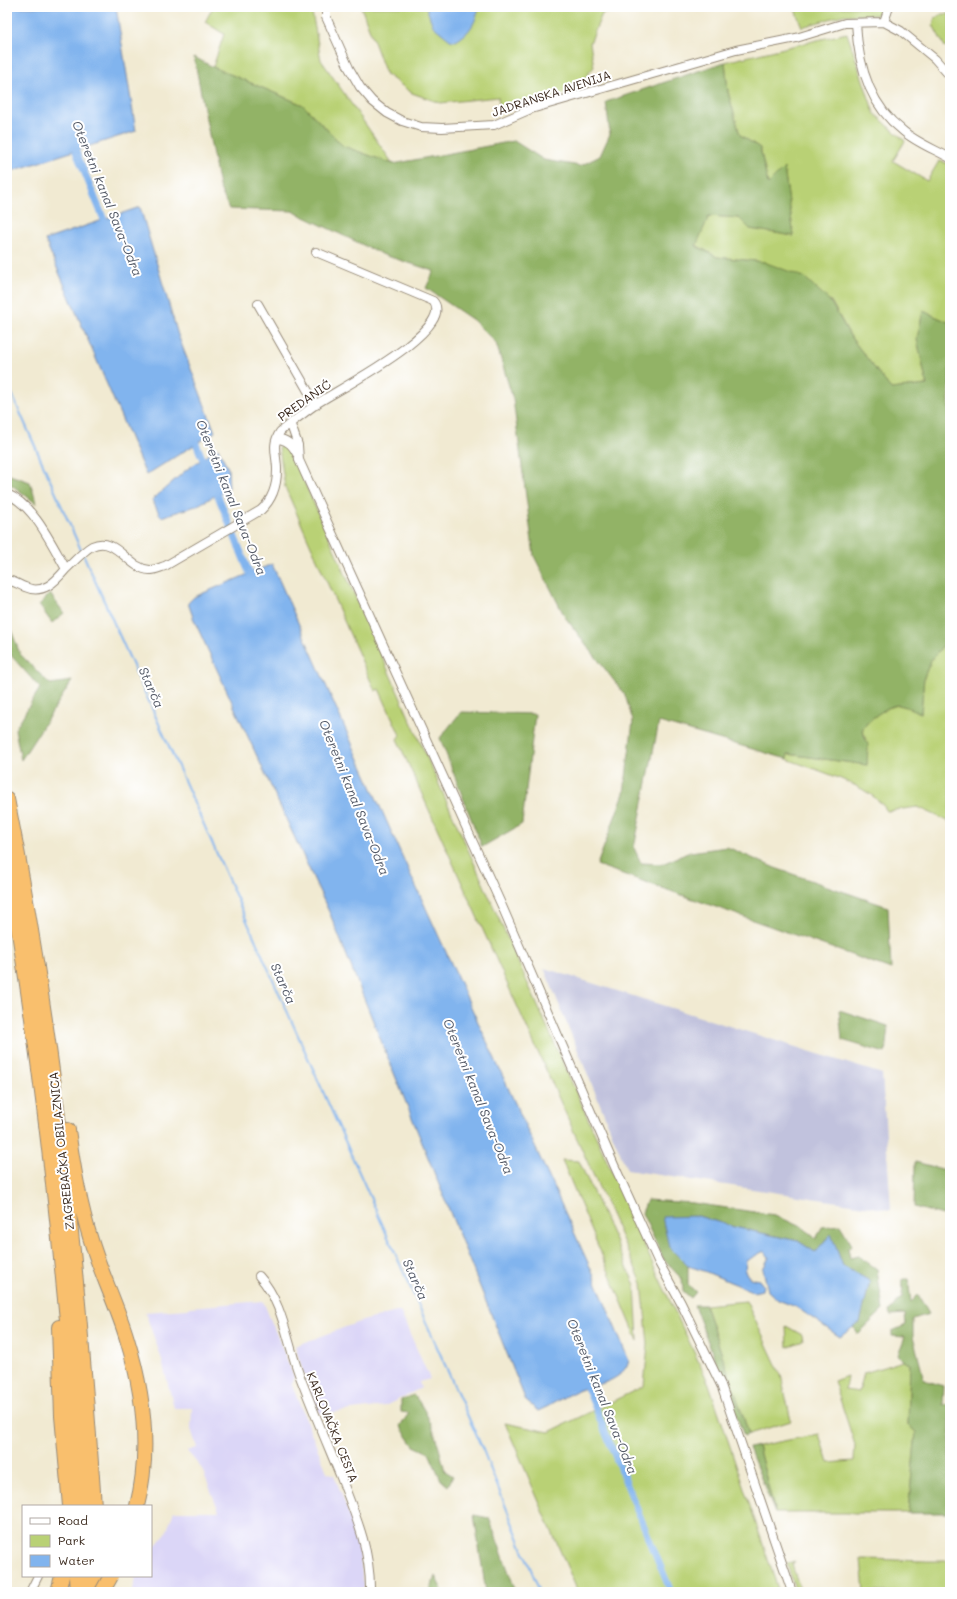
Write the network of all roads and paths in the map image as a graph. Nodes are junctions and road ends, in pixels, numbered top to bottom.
1 (326, 7) edge
2 (889, 7) edge
3 (884, 22) junction
4 (856, 23) junction
5 (950, 76) edge
6 (950, 158) edge
7 (316, 252) dead end
8 (258, 304) dead end
9 (316, 404) junction
10 (291, 424) junction
11 (276, 441) junction
12 (299, 460) junction
13 (7, 494) edge
14 (66, 569) junction
15 (7, 580) edge
16 (7, 799) edge
17 (7, 862) edge
18 (49, 1044) junction
19 (51, 1165) junction
20 (259, 1276) dead end
21 (69, 1502) edge
22 (82, 1505) edge
23 (94, 1505) edge
24 (137, 1505) edge
25 (38, 1577) edge
26 (62, 1577) edge
27 (76, 1577) edge
28 (87, 1577) edge
29 (100, 1577) edge
30 (106, 1577) edge
31 (110, 1577) edge
32 (30, 1592) edge
33 (58, 1592) edge
34 (77, 1592) edge
35 (88, 1592) edge
36 (101, 1592) edge
37 (108, 1592) edge
38 (370, 1592) edge
39 (792, 1592) edge

1 - 4 street, JADRANSKA AVENIJA
2 - 3 street
3 - 4 street, JADRANSKA AVENIJA
3 - 5 street
4 - 6 street
7 - 9 street, PREDANIĆ
8 - 9 street
9 - 10 street, PREDANIĆ
10 - 11 street, PREDANIĆ
10 - 12 street
11 - 12 street
11 - 14 street
12 - 39 street
13 - 14 street
14 - 15 street
16 - 18 highway, ZAGREBAČKA OBILAZNICA
17 - 19 highway, ZAGREBAČKA OBILAZNICA
18 - 23 highway, ZAGREBAČKA OBILAZNICA
18 - 24 highway
19 - 21 highway
19 - 22 highway, ZAGREBAČKA OBILAZNICA
20 - 38 street, KARLOVAČKA CESTA
25 - 32 street
26 - 33 highway
27 - 34 highway
28 - 35 highway
29 - 36 highway
30 - 37 highway
31 - 36 highway, bridge

